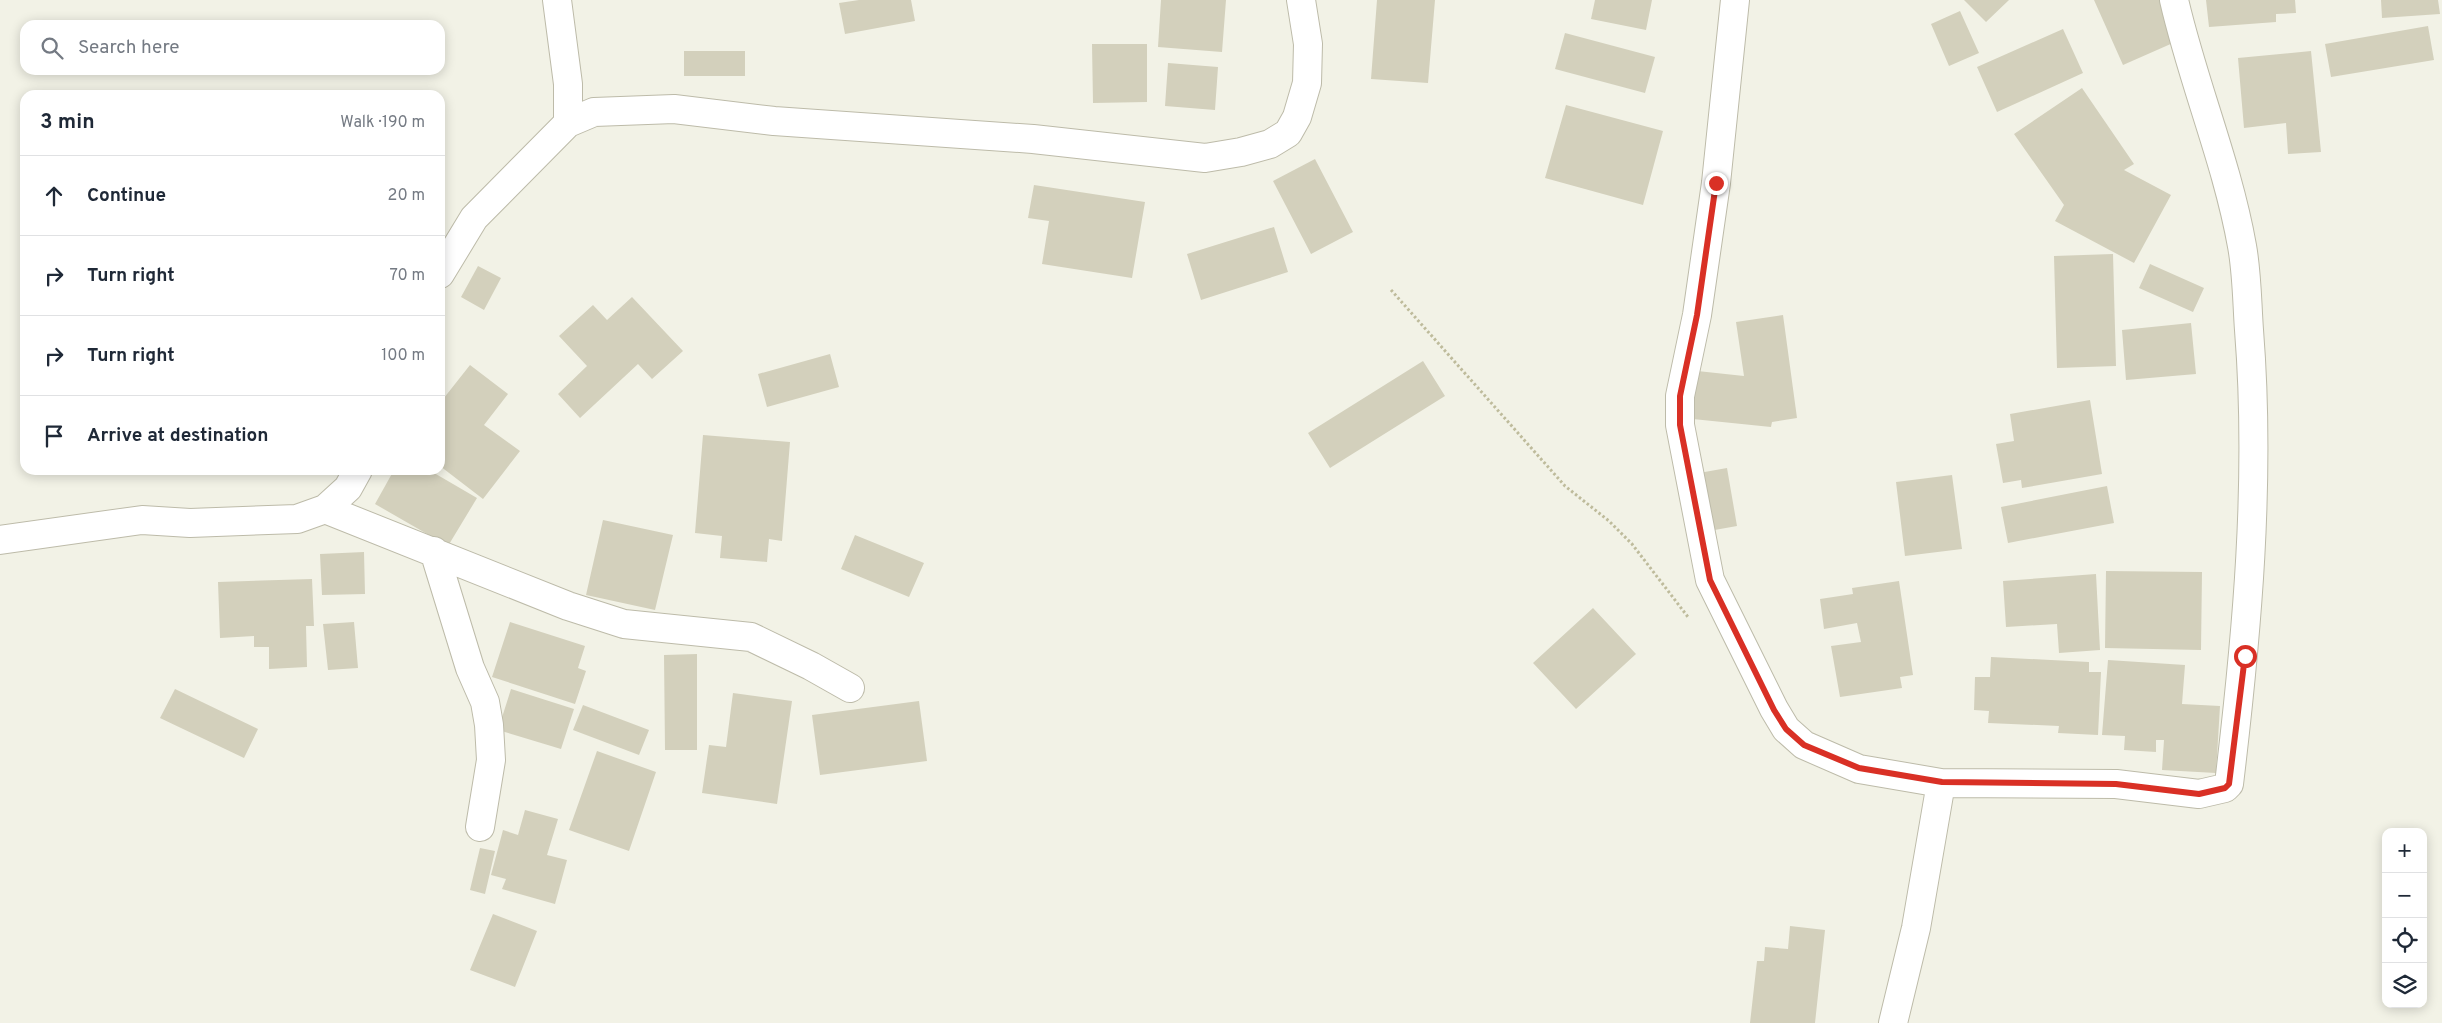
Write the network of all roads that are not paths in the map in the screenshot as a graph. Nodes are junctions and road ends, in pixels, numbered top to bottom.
1 (557, 0) edge
2 (1301, 0) edge
3 (1734, 0) edge
4 (2174, 0) edge
5 (568, 123) junction
6 (445, 266) edge
7 (355, 475) edge
8 (325, 508) junction
9 (0, 540) edge
10 (434, 551) junction
11 (850, 688) dead end
12 (1942, 782) junction
13 (480, 828) dead end
14 (1893, 1023) edge

1 - 5 street
2 - 5 street
3 - 12 street
4 - 12 street
5 - 6 street
7 - 8 street
8 - 9 street
8 - 10 street
10 - 11 street
10 - 13 street
12 - 14 street

